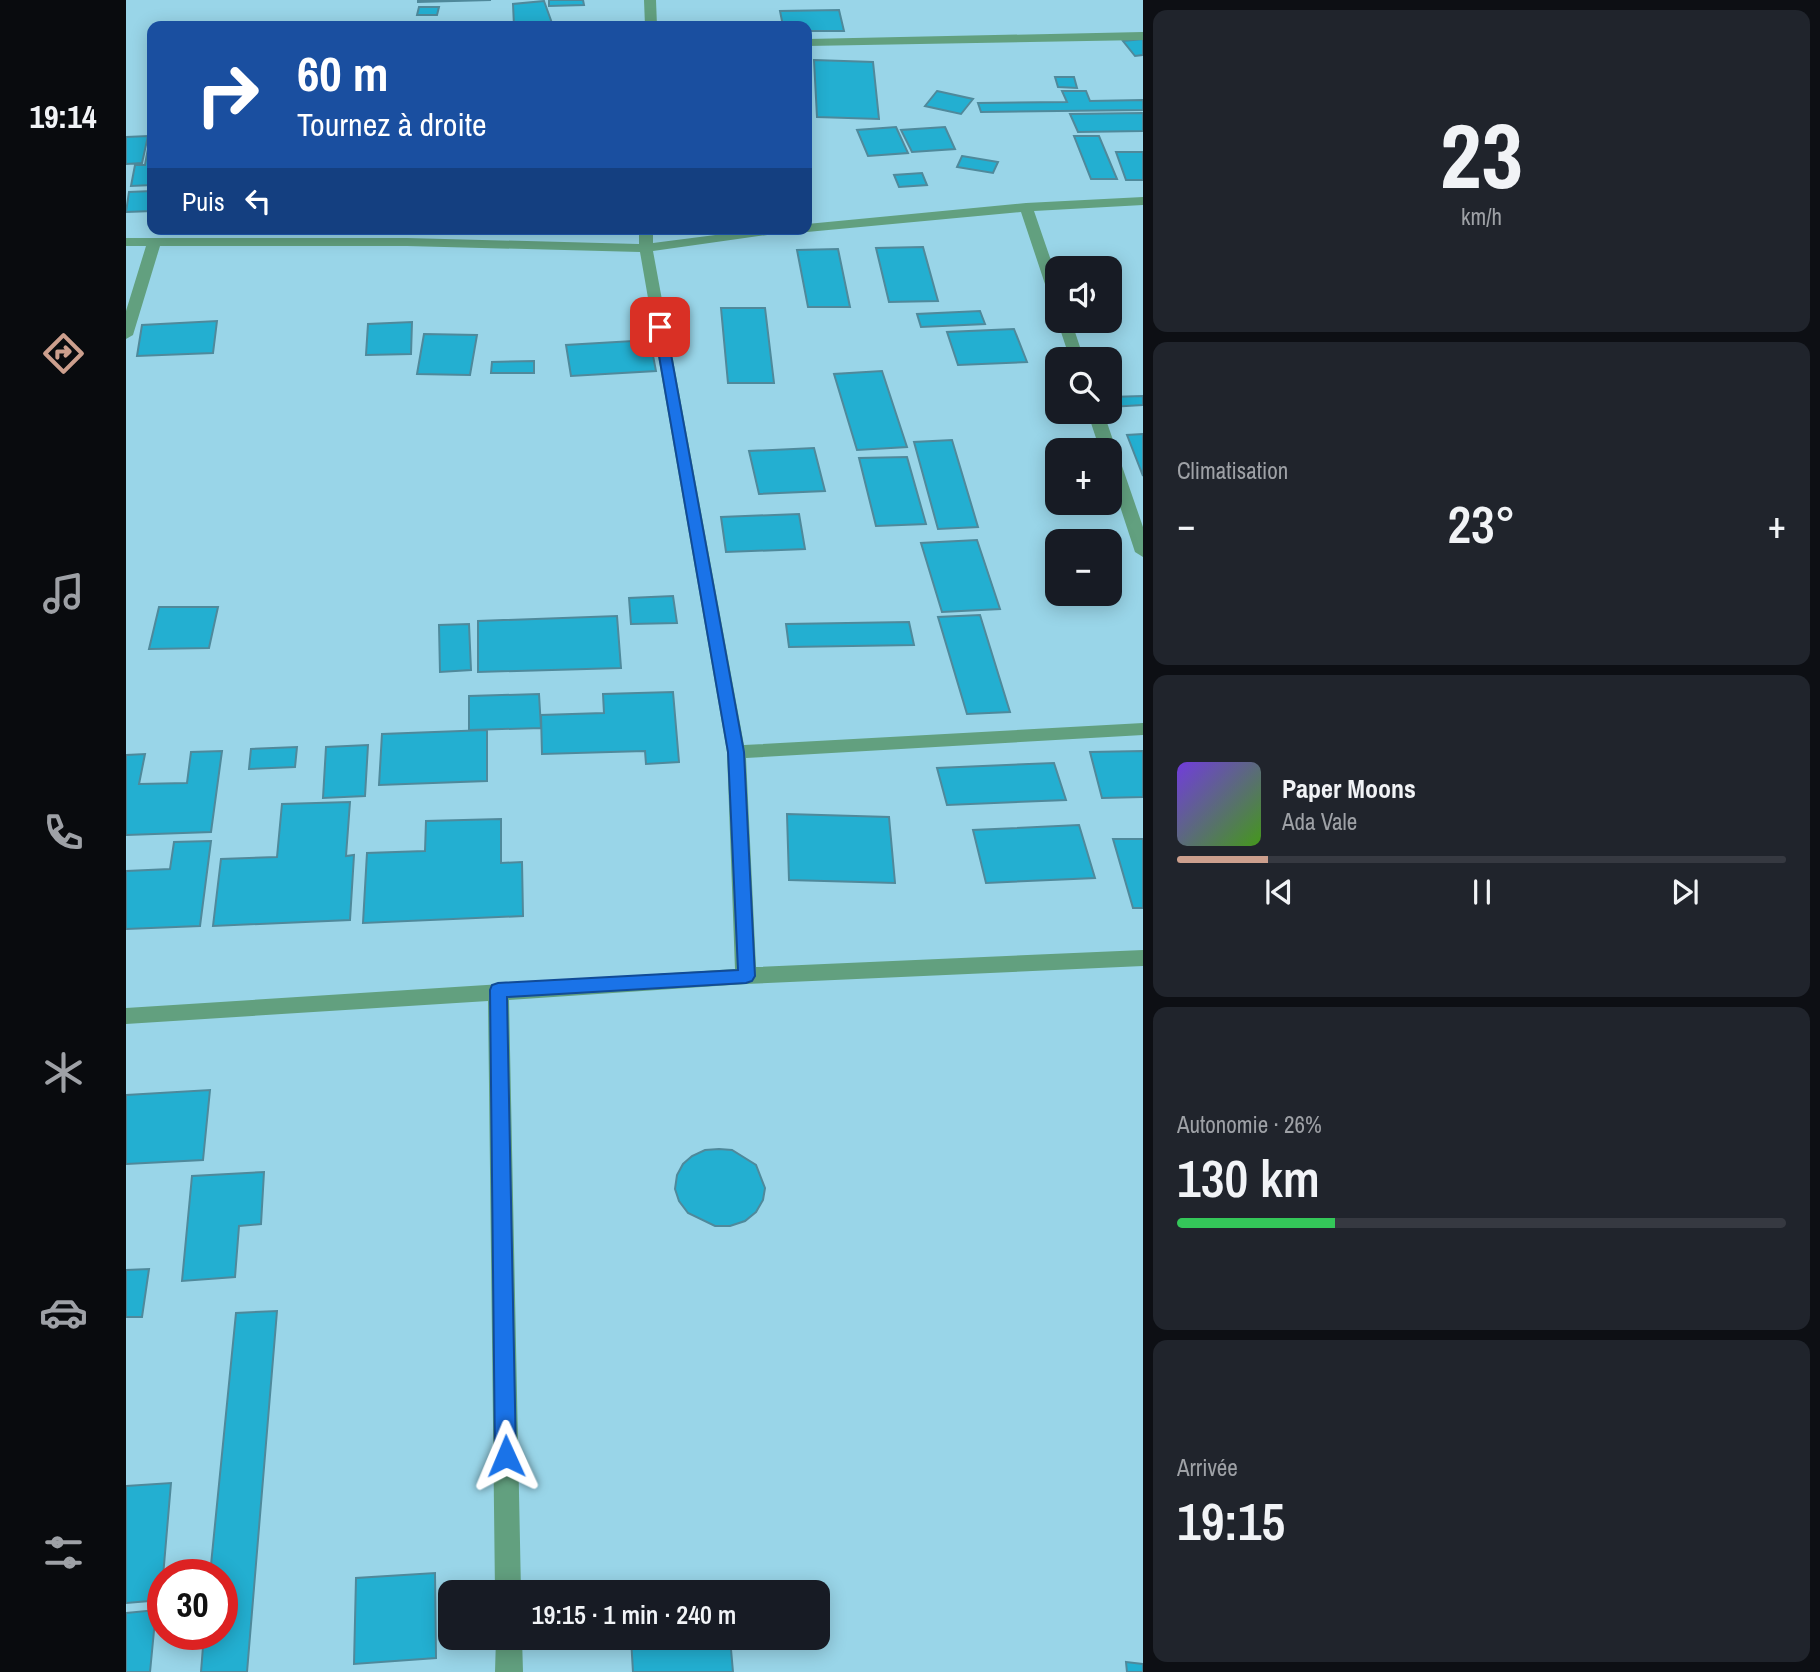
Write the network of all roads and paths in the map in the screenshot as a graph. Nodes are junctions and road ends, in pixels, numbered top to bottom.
1 (650, 0) edge
2 (651, 21) edge
3 (1143, 36) edge
4 (812, 43) edge
5 (1143, 201) edge
6 (1026, 206) junction
7 (812, 227) edge
8 (646, 235) edge
9 (749, 235) edge
10 (126, 242) edge
11 (154, 243) junction
12 (646, 248) junction
13 (1045, 263) edge
14 (126, 335) edge
15 (1122, 490) edge
16 (1143, 552) edge
17 (1143, 729) edge
18 (736, 752) junction
19 (1143, 958) edge
20 (746, 976) junction
21 (498, 990) junction
22 (126, 1016) edge
23 (508, 1580) edge
24 (509, 1650) edge
25 (509, 1672) edge

1 - 2 street
3 - 4 street
5 - 6 street
6 - 7 street
6 - 13 street
8 - 12 street
9 - 12 street
10 - 11 street
11 - 12 street
11 - 14 street
12 - 18 street
15 - 16 street
17 - 18 street
18 - 20 street
19 - 20 street
20 - 21 street
21 - 22 street
21 - 23 street
24 - 25 street

